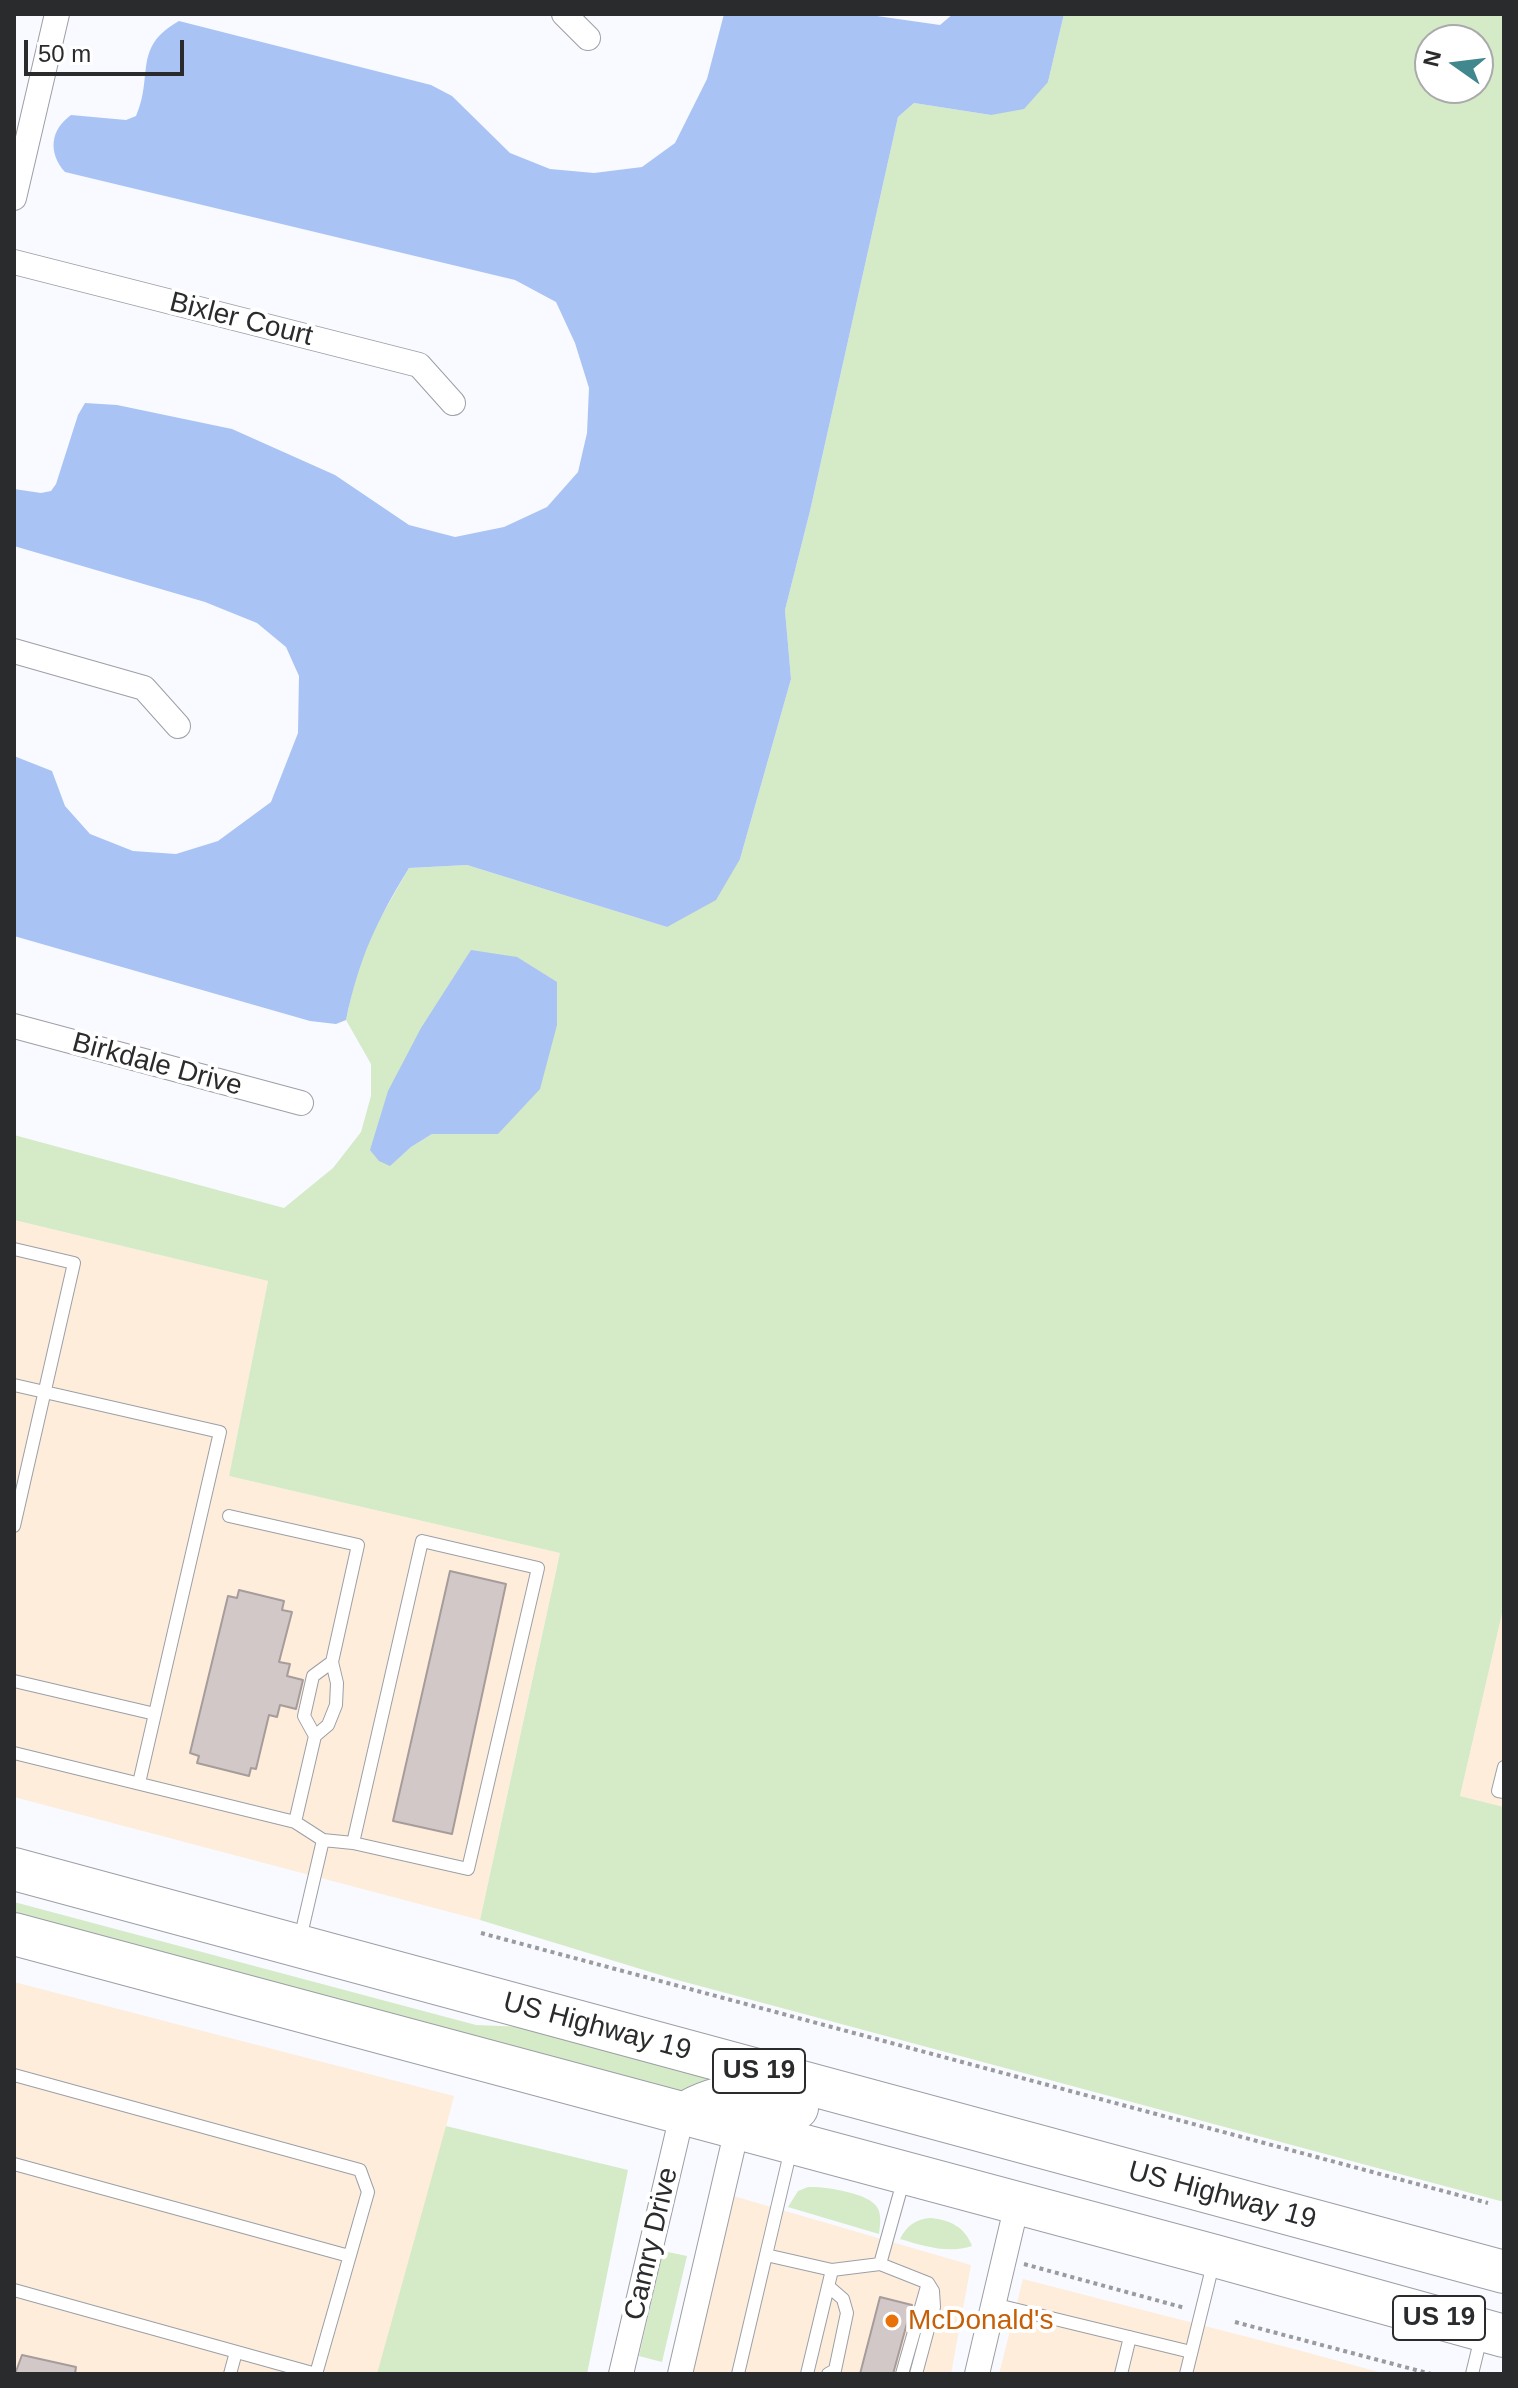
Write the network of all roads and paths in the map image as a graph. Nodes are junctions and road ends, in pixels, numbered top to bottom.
1 (57, 14) edge
2 (564, 14) edge
3 (588, 38) dead end
4 (14, 198) edge
5 (14, 262) edge
6 (453, 403) dead end
7 (14, 651) edge
8 (178, 726) dead end
9 (14, 1026) edge
10 (301, 1103) dead end
11 (14, 1249) edge
12 (14, 1385) edge
13 (45, 1392) junction
14 (229, 1516) dead end
15 (14, 1526) edge
16 (332, 1662) junction
17 (14, 1681) edge
18 (155, 1714) junction
19 (315, 1736) junction
20 (14, 1753) edge
21 (1504, 1767) edge
22 (139, 1783) junction
23 (1504, 1792) edge
24 (295, 1822) junction
25 (323, 1840) junction
26 (353, 1843) junction
27 (14, 1869) edge
28 (481, 1933) dead end
29 (14, 1934) edge
30 (299, 1947) junction
31 (14, 2075) edge
32 (682, 2115) junction
33 (737, 2129) junction
34 (792, 2144) junction
35 (14, 2164) edge
36 (1130, 2171) junction
37 (905, 2174) junction
38 (1488, 2203) dead end
39 (1017, 2204) junction
40 (766, 2255) junction
41 (349, 2256) junction
42 (1215, 2256) junction
43 (880, 2264) junction
44 (1024, 2264) dead end
45 (832, 2270) junction
46 (1504, 2272) edge
47 (928, 2283) junction
48 (828, 2286) junction
49 (14, 2290) edge
50 (993, 2304) junction
51 (1187, 2308) dead end
52 (1235, 2322) dead end
53 (1494, 2333) edge
54 (1130, 2337) junction
55 (236, 2352) junction
56 (1191, 2352) junction
57 (833, 2373) edge
58 (230, 2374) edge
59 (316, 2374) edge
60 (621, 2374) edge
61 (680, 2374) edge
62 (738, 2374) edge
63 (807, 2374) edge
64 (902, 2374) edge
65 (916, 2374) edge
66 (977, 2374) edge
67 (1121, 2374) edge
68 (1186, 2374) edge
69 (1431, 2374) edge
70 (1472, 2374) edge

1 - 4 street
2 - 3 street
5 - 6 street, Bixler Court
7 - 8 street
9 - 10 street, Birkdale Drive
11 - 13 lane
12 - 13 lane
13 - 15 lane
13 - 18 lane
14 - 16 lane
16 - 19 lane
16 - 19 lane
17 - 18 lane
18 - 22 lane
19 - 24 lane
20 - 22 lane
21 - 23 lane
22 - 24 lane
24 - 25 lane
25 - 26 lane
25 - 30 lane
26 - 26 lane
27 - 30 highway, US Highway 19 / US 19
28 - 38 path
29 - 32 highway, US 19
30 - 36 highway, US Highway 19 / US 19
31 - 41 lane
32 - 33 highway, US 19
32 - 36 highway
32 - 60 street, Camry Drive
33 - 34 highway, US 19
33 - 61 street, Camry Drive
34 - 37 highway, US 19
34 - 40 lane
35 - 41 lane
36 - 46 highway, US Highway 19 / US 19
37 - 39 highway, US 19
37 - 43 lane
39 - 42 highway, US 19
39 - 50 street
40 - 45 lane
40 - 62 lane
41 - 59 lane
42 - 53 highway, US 19
42 - 56 lane
43 - 45 lane
43 - 47 lane
44 - 51 path
45 - 48 lane
47 - 64 lane
47 - 65 lane
48 - 57 lane
48 - 63 lane
49 - 55 lane
50 - 54 lane
50 - 66 street
52 - 69 path
53 - 70 lane
54 - 56 lane
54 - 67 lane
55 - 58 lane
55 - 59 lane
56 - 68 lane

